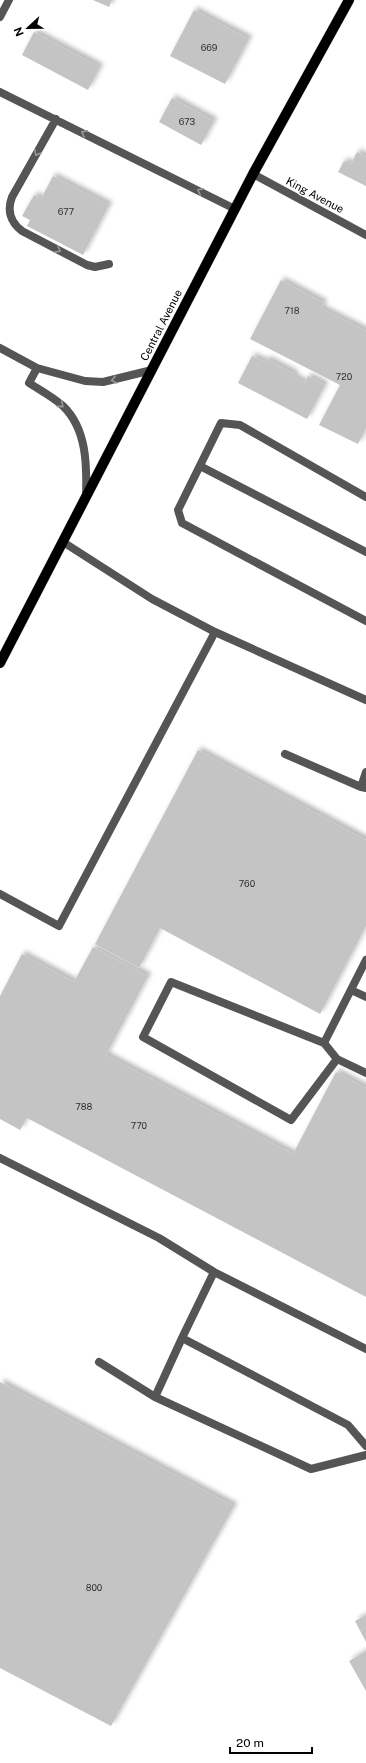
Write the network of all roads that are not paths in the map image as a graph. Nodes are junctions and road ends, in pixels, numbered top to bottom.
1 (9, 0) edge
2 (350, 0) edge
3 (0, 18) edge
4 (0, 92) edge
5 (56, 119) junction
6 (253, 174) junction
7 (235, 209) junction
8 (366, 235) edge
9 (109, 264) dead end
10 (0, 348) edge
11 (37, 368) junction
12 (152, 370) junction
13 (200, 466) junction
14 (86, 497) junction
15 (366, 498) edge
16 (63, 542) junction
17 (366, 552) edge
18 (366, 621) edge
19 (215, 632) junction
20 (0, 663) edge
21 (366, 700) edge
22 (285, 754) dead end
23 (366, 772) edge
24 (363, 788) edge
25 (0, 894) edge
26 (366, 960) edge
27 (351, 990) junction
28 (366, 997) edge
29 (324, 1043) junction
30 (337, 1059) junction
31 (366, 1073) edge
32 (0, 1158) edge
33 (214, 1272) junction
34 (182, 1338) junction
35 (366, 1349) edge
36 (99, 1362) dead end
37 (155, 1397) junction
38 (366, 1446) edge
39 (366, 1455) edge

1 - 3 street
2 - 6 main road, Central Avenue
4 - 5 street
7 -> 5 street
5 -> 9 street
6 - 7 main road, Central Avenue
6 - 8 street, King Avenue
7 - 12 main road, Central Avenue
10 - 11 street
12 -> 11 street
11 -> 14 street
12 - 14 main road, Central Avenue
13 - 15 street
13 - 17 street
13 - 18 street
14 - 16 main road, Central Avenue
16 - 19 street
16 - 20 main road, Central Avenue
19 - 21 street
19 - 25 street
22 - 24 street
23 - 24 street
26 - 27 street
27 - 28 street
27 - 29 street
29 - 30 street
29 - 30 street
30 - 31 street
32 - 33 street
33 - 34 street
33 - 35 street
34 - 37 street
34 - 38 street
36 - 37 street
37 - 39 street

